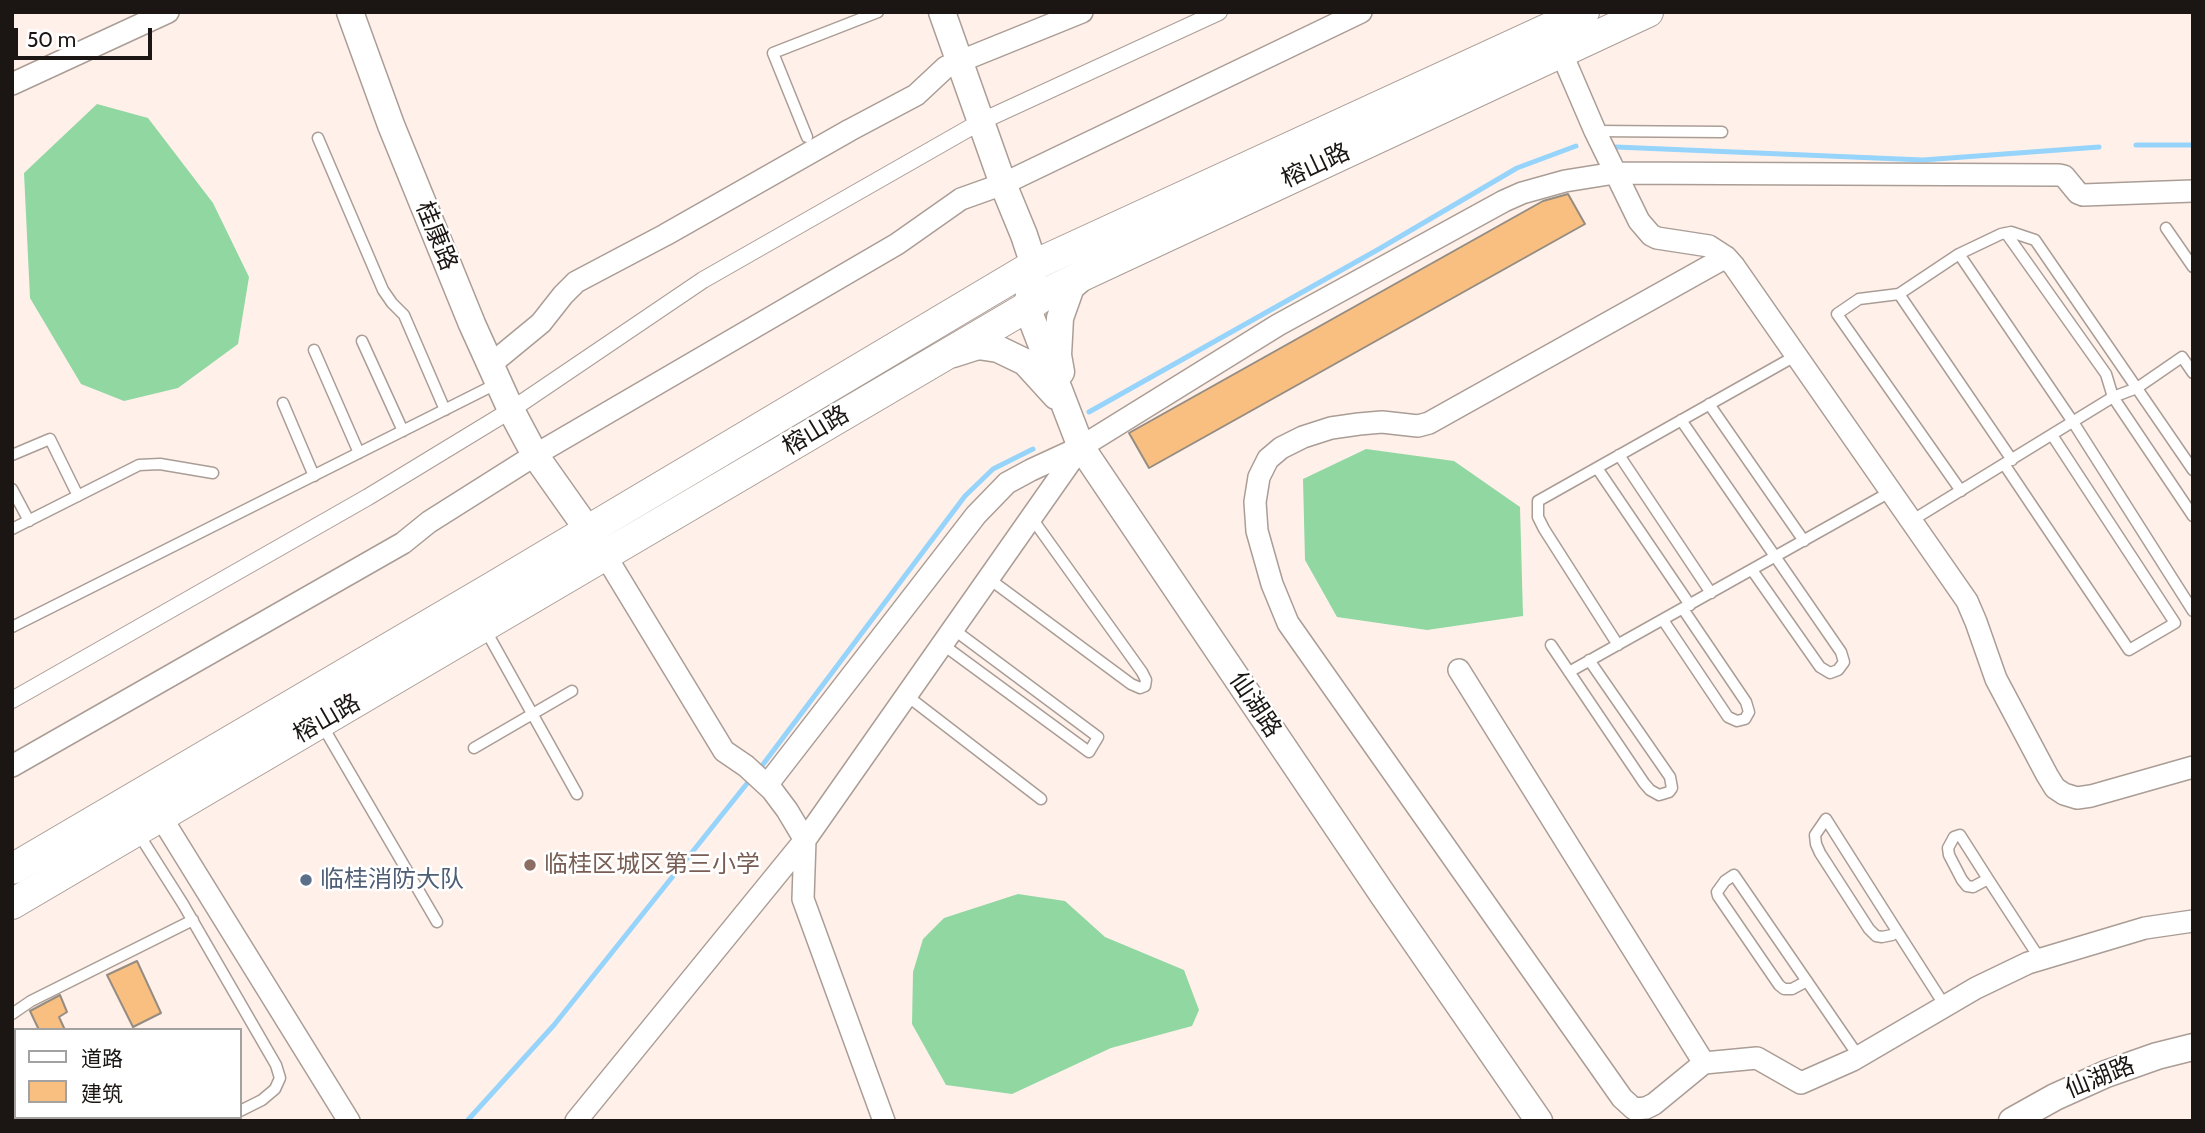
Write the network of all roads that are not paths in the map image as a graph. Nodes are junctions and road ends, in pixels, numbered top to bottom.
1 (168, 12) edge
2 (350, 12) edge
3 (878, 12) edge
4 (942, 12) edge
5 (1082, 12) edge
6 (1219, 12) edge
7 (1361, 12) edge
8 (1584, 12) edge
9 (1648, 12) edge
10 (1561, 52) junction
11 (959, 62) junction
12 (12, 84) edge
13 (980, 122) junction
14 (1595, 131) junction
15 (1722, 132) dead end
16 (807, 137) dead end
17 (318, 138) dead end
18 (1615, 173) junction
19 (1003, 184) junction
20 (2193, 191) edge
21 (2166, 228) dead end
22 (2006, 233) junction
23 (1024, 235) junction
24 (1959, 254) junction
25 (1726, 257) junction
26 (1047, 259) junction
27 (2193, 267) edge
28 (1087, 273) junction
29 (1001, 285) junction
30 (1899, 294) junction
31 (1027, 307) junction
32 (362, 341) dead end
33 (314, 350) dead end
34 (1797, 355) junction
35 (938, 359) junction
36 (2193, 373) edge
37 (494, 374) junction
38 (2137, 388) junction
39 (2113, 397) junction
40 (283, 403) dead end
41 (1709, 404) junction
42 (1066, 408) junction
43 (445, 410) junction
44 (511, 410) junction
45 (1681, 420) junction
46 (2073, 422) junction
47 (403, 431) junction
48 (2052, 435) junction
49 (1081, 446) junction
50 (359, 453) junction
51 (12, 455) edge
52 (1619, 455) junction
53 (535, 456) junction
54 (2008, 462) junction
55 (1597, 468) junction
56 (2193, 470) edge
57 (213, 473) dead end
58 (314, 475) junction
59 (12, 489) edge
60 (1961, 491) junction
61 (1890, 492) junction
62 (78, 496) junction
63 (2193, 516) edge
64 (1031, 517) junction
65 (29, 521) junction
66 (1911, 521) junction
67 (12, 529) edge
68 (588, 530) junction
69 (1804, 541) junction
70 (605, 555) junction
71 (1775, 557) junction
72 (1752, 570) junction
73 (988, 578) junction
74 (1711, 593) junction
75 (1686, 607) junction
76 (2193, 611) edge
77 (1662, 621) junction
78 (12, 627) edge
79 (484, 627) junction
80 (948, 636) junction
81 (1551, 645) dead end
82 (1618, 645) junction
83 (1589, 660) junction
84 (1460, 670) dead end
85 (1569, 672) junction
86 (572, 691) dead end
87 (906, 695) junction
88 (12, 700) edge
89 (532, 714) junction
90 (320, 723) junction
91 (474, 748) dead end
92 (12, 766) edge
93 (2192, 770) edge
94 (767, 785) junction
95 (577, 794) dead end
96 (1041, 799) dead end
97 (148, 824) junction
98 (805, 840) junction
99 (12, 869) edge
100 (1989, 879) junction
101 (12, 904) edge
102 (192, 920) junction
103 (2193, 921) edge
104 (437, 922) dead end
105 (1897, 931) junction
106 (2040, 959) junction
107 (1807, 981) junction
108 (1945, 1006) junction
109 (12, 1014) edge
110 (2193, 1047) edge
111 (1859, 1057) junction
112 (1704, 1063) junction
113 (242, 1110) edge
114 (349, 1121) edge
115 (576, 1121) edge
116 (884, 1121) edge
117 (1539, 1121) edge
118 (2012, 1121) edge

1 - 12 street
2 - 37 street, 桂康路
3 - 16 lane
4 - 11 street
5 - 11 street
6 - 13 street
7 - 19 street
8 - 26 main road, 榕山路
9 - 10 main road, 榕山路
10 - 14 street
10 - 28 main road, 榕山路
11 - 13 street
11 - 37 street
13 - 19 street
13 - 44 street
14 - 15 lane
14 - 18 street
17 - 43 lane
18 - 20 street
18 - 25 street
18 - 49 street
19 - 23 street
19 - 53 street
21 - 27 lane
22 - 24 lane
22 - 38 lane
22 - 39 lane
23 - 26 street
23 - 29 street
24 - 30 lane
24 - 46 lane
25 - 34 street
25 - 112 street
26 - 29 main road, 榕山路
26 - 31 street
28 - 31 main road, 榕山路
28 - 42 street
29 - 68 main road, 榕山路
30 - 54 lane
30 - 60 lane
31 - 35 main road, 榕山路
31 - 42 street, 仙湖路
32 - 47 lane
33 - 50 lane
34 - 41 lane
34 - 61 street
35 - 42 street
35 - 70 main road, 榕山路
36 - 38 lane
37 - 43 lane
37 - 44 street, 桂康路
38 - 39 lane
38 - 56 lane
39 - 46 lane
39 - 63 lane
40 - 58 lane
41 - 45 lane
41 - 69 lane
42 - 49 street, 仙湖路
43 - 47 lane
44 - 53 street, 桂康路
44 - 88 street
45 - 52 lane
45 - 71 lane
46 - 48 lane
46 - 76 lane
47 - 50 lane
48 - 54 lane
48 - 54 lane
49 - 64 street
49 - 94 street
49 - 117 street, 仙湖路
50 - 58 lane
51 - 62 lane
52 - 55 lane
52 - 74 lane
53 - 68 street, 桂康路
53 - 92 street
54 - 60 lane
55 - 75 lane
55 - 82 lane
57 - 62 lane
58 - 78 lane
59 - 65 lane
60 - 66 lane
61 - 66 street
61 - 69 lane
62 - 65 lane
64 - 73 street
64 - 73 lane
65 - 67 lane
66 - 93 street
68 - 70 street, 桂康路
68 - 99 main road, 榕山路
69 - 71 lane
70 - 79 main road, 榕山路
70 - 94 street
71 - 72 lane
71 - 72 lane
72 - 74 lane
73 - 80 street
74 - 75 lane
75 - 77 lane
75 - 77 lane
77 - 82 lane
79 - 89 lane
79 - 90 main road, 榕山路
80 - 80 lane
80 - 87 street
81 - 85 lane
82 - 83 lane
83 - 85 lane
83 - 85 lane
84 - 112 street
86 - 89 lane
87 - 96 lane
87 - 98 street
89 - 91 lane
89 - 95 lane
90 - 97 main road, 榕山路
90 - 104 lane
94 - 98 street
97 - 101 main road, 榕山路
97 - 102 lane
97 - 114 street
98 - 115 street
98 - 116 street
100 - 100 lane
100 - 106 lane
102 - 109 lane
102 - 113 lane
103 - 106 street
105 - 105 lane
105 - 108 lane
106 - 108 street
107 - 107 lane
107 - 111 lane
108 - 111 street
110 - 118 street, 仙湖路
111 - 112 street

